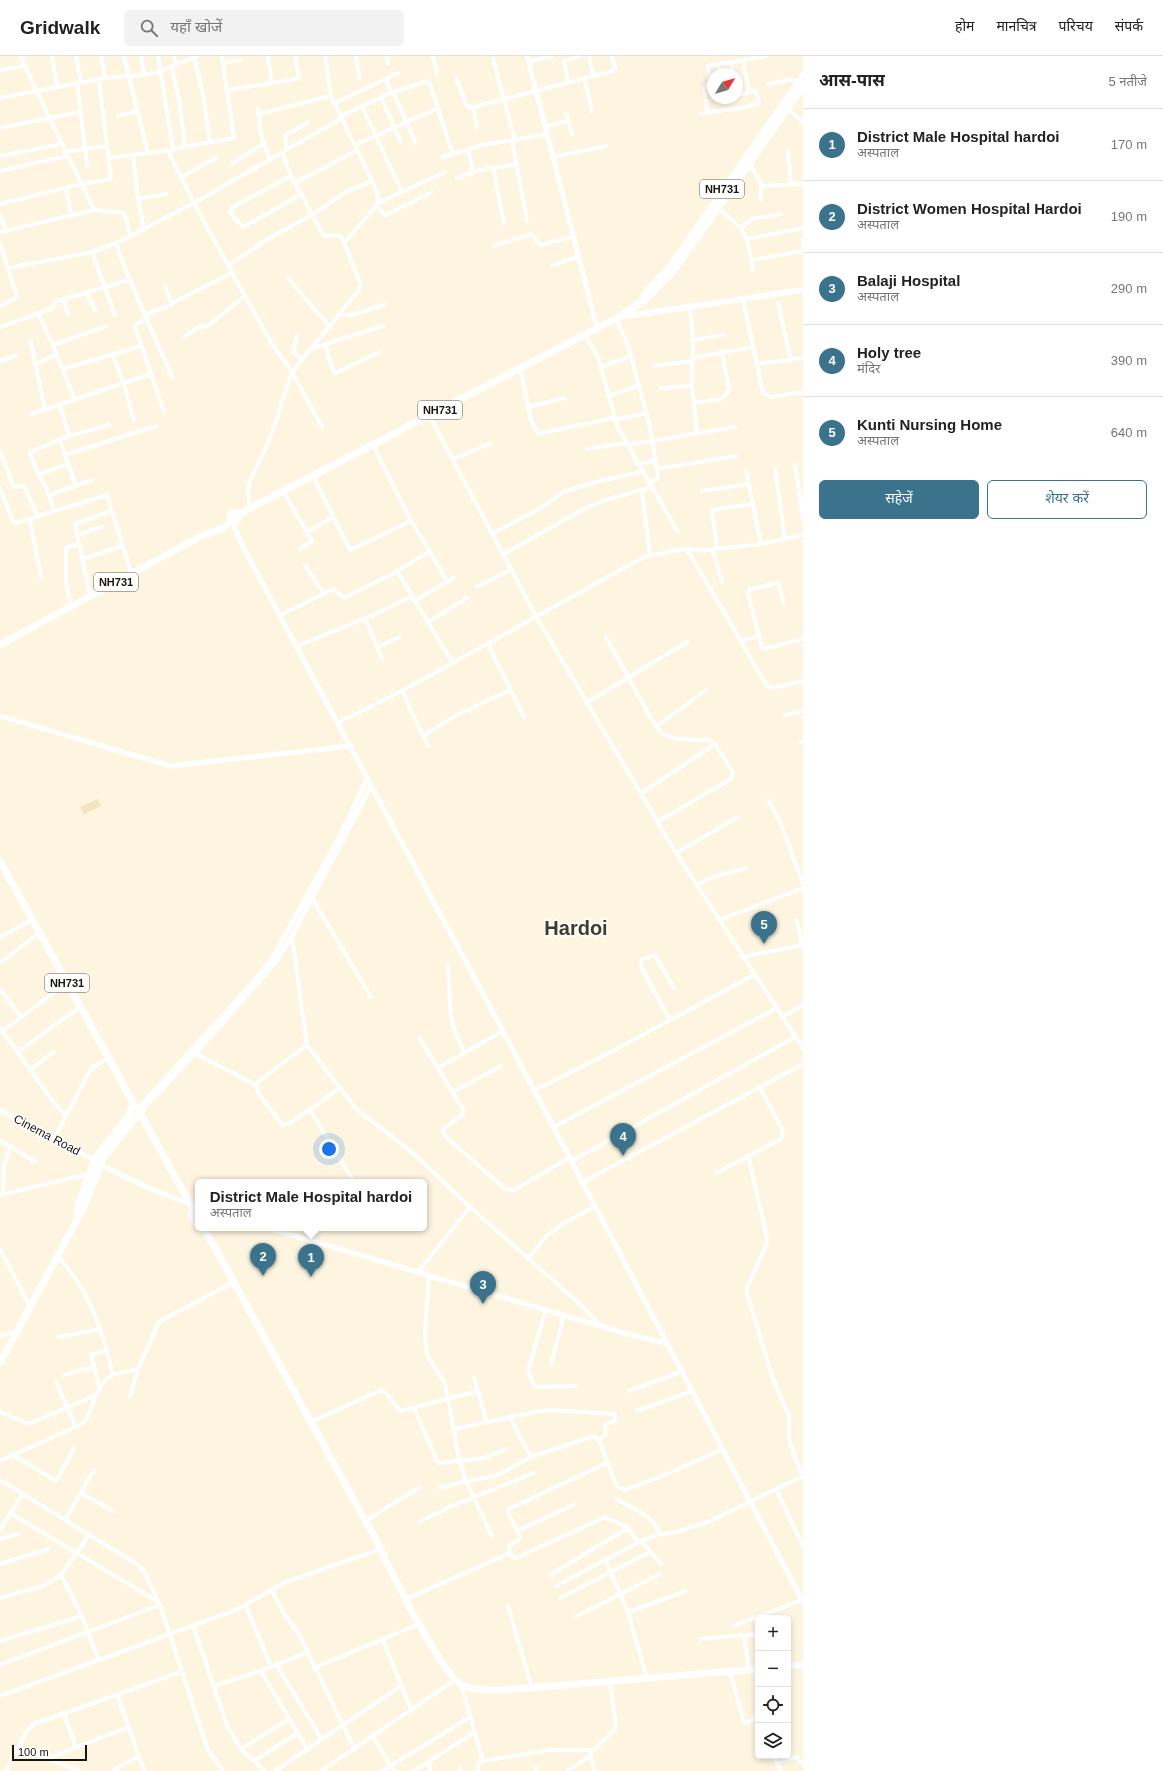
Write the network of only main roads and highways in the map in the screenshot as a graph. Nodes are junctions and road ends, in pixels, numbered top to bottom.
1 (802, 81) edge
2 (803, 290) edge
3 (640, 301) junction
4 (617, 318) junction
5 (0, 644) edge
6 (0, 860) edge
7 (137, 1112) junction
8 (97, 1163) junction
9 (188, 1204) junction
10 (195, 1214) edge
11 (76, 1219) junction
12 (195, 1220) edge
13 (200, 1231) edge
14 (206, 1231) edge
15 (0, 1363) edge
16 (380, 1550) junction
17 (803, 1665) edge
18 (791, 1666) edge
19 (755, 1669) edge

1 - 3 main road, NH731
1 - 3 main road, NH731
2 - 4 main road
3 - 4 main road, NH731
4 - 5 main road, NH731
6 - 7 main road, NH731
7 - 8 main road
7 - 9 main road
8 - 11 main road
8 - 11 main road
9 - 10 main road
9 - 12 main road
11 - 15 main road
13 - 16 main road
14 - 16 main road
16 - 19 main road
17 - 18 main road

